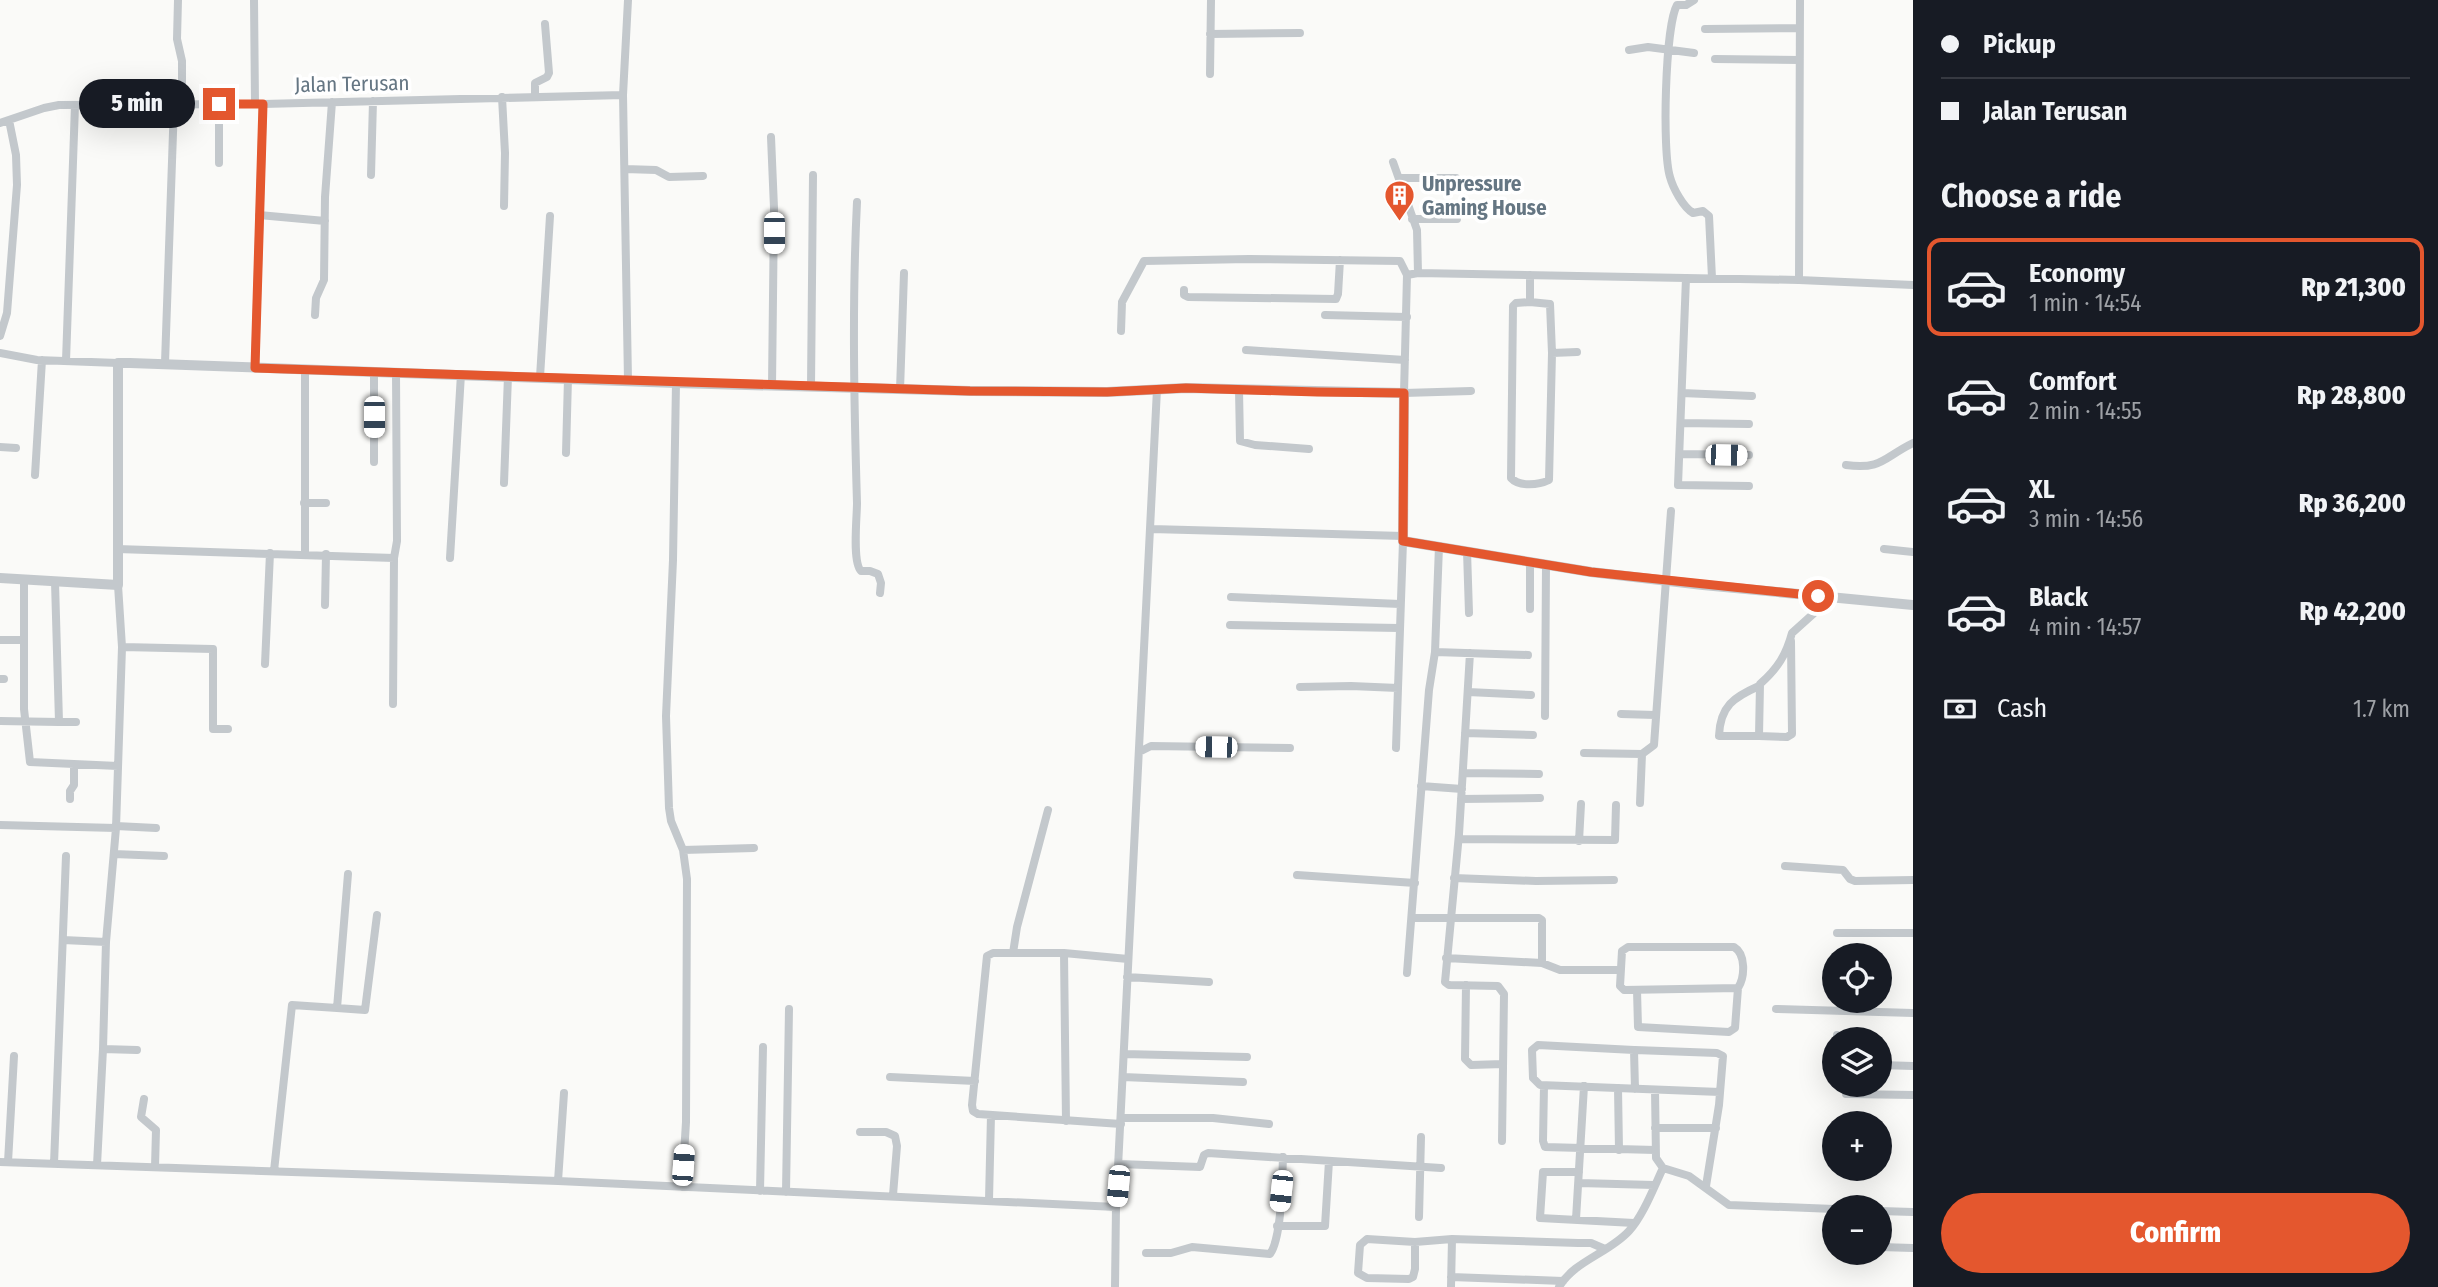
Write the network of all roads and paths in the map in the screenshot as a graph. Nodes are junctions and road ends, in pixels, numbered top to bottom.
1 (178, 0) edge
2 (254, 0) edge
3 (628, 0) edge
4 (1211, 0) edge
5 (1694, 0) edge
6 (1800, 0) edge
7 (545, 24) dead end
8 (1799, 28) junction
9 (1704, 29) dead end
10 (1300, 33) dead end
11 (1210, 34) junction
12 (1629, 50) dead end
13 (1668, 50) junction
14 (1693, 53) dead end
15 (1715, 59) dead end
16 (1799, 60) junction
17 (1210, 74) dead end
18 (623, 95) junction
19 (535, 96) junction
20 (502, 97) junction
21 (373, 101) junction
22 (332, 102) junction
23 (178, 104) junction
24 (219, 104) junction
25 (259, 104) junction
26 (75, 105) junction
27 (5, 121) edge
28 (771, 137) dead end
29 (1393, 162) dead end
30 (219, 163) dead end
31 (625, 169) junction
32 (371, 175) dead end
33 (813, 175) dead end
34 (703, 176) dead end
35 (1399, 178) junction
36 (1456, 178) dead end
37 (857, 202) dead end
38 (503, 206) dead end
39 (259, 215) junction
40 (551, 216) dead end
41 (1412, 219) junction
42 (1457, 219) dead end
43 (325, 221) junction
44 (1339, 260) junction
45 (904, 273) dead end
46 (1418, 273) junction
47 (1407, 275) junction
48 (1530, 275) junction
49 (1686, 278) junction
50 (1712, 278) junction
51 (1799, 280) junction
52 (1913, 285) edge
53 (1184, 289) dead end
54 (1530, 302) junction
55 (315, 315) dead end
56 (1325, 315) dead end
57 (1407, 317) junction
58 (1121, 331) dead end
59 (0, 336) edge
60 (1247, 350) dead end
61 (1577, 352) dead end
62 (0, 353) edge
63 (1552, 353) junction
64 (42, 360) junction
65 (1405, 360) junction
66 (66, 361) junction
67 (118, 363) junction
68 (165, 363) junction
69 (255, 368) junction
70 (305, 369) junction
71 (374, 371) junction
72 (397, 372) junction
73 (461, 374) junction
74 (508, 376) junction
75 (540, 377) junction
76 (568, 378) junction
77 (628, 380) junction
78 (676, 383) junction
79 (772, 386) junction
80 (811, 387) junction
81 (854, 388) junction
82 (1157, 389) junction
83 (900, 390) junction
84 (1239, 390) junction
85 (1471, 391) dead end
86 (1404, 393) junction
87 (1682, 393) junction
88 (1752, 396) dead end
89 (1681, 423) junction
90 (1749, 424) dead end
91 (1913, 443) edge
92 (0, 447) edge
93 (16, 448) dead end
94 (1309, 449) dead end
95 (566, 453) dead end
96 (1680, 454) junction
97 (1749, 455) dead end
98 (374, 463) dead end
99 (1846, 465) dead end
100 (35, 475) dead end
101 (504, 483) dead end
102 (1749, 486) dead end
103 (304, 503) junction
104 (326, 503) dead end
105 (1671, 511) dead end
106 (1151, 529) junction
107 (1403, 539) junction
108 (1439, 546) junction
109 (117, 549) junction
110 (1884, 549) dead end
111 (1467, 551) junction
112 (1913, 552) edge
113 (270, 553) junction
114 (326, 554) junction
115 (305, 555) junction
116 (394, 558) junction
117 (450, 558) dead end
118 (1530, 562) junction
119 (1546, 565) junction
120 (0, 579) edge
121 (24, 580) junction
122 (1666, 580) junction
123 (55, 583) junction
124 (118, 585) junction
125 (880, 593) dead end
126 (1231, 597) dead end
127 (1823, 597) junction
128 (1401, 604) junction
129 (324, 605) dead end
130 (1913, 605) edge
131 (1530, 609) dead end
132 (1469, 613) dead end
133 (1230, 625) dead end
134 (1399, 628) junction
135 (0, 640) edge
136 (24, 640) junction
137 (1791, 641) junction
138 (122, 647) junction
139 (1435, 652) junction
140 (1470, 653) junction
141 (1528, 655) dead end
142 (265, 664) dead end
143 (1759, 686) junction
144 (1300, 687) dead end
145 (1398, 688) junction
146 (1468, 692) junction
147 (1531, 695) dead end
148 (393, 704) dead end
149 (1621, 714) dead end
150 (1655, 715) junction
151 (1545, 716) dead end
152 (0, 721) edge
153 (25, 721) junction
154 (59, 722) junction
155 (76, 722) dead end
156 (228, 729) dead end
157 (1465, 733) junction
158 (1533, 735) dead end
159 (1759, 736) junction
160 (1290, 748) dead end
161 (1396, 748) dead end
162 (1139, 752) junction
163 (1584, 753) dead end
164 (1642, 754) junction
165 (74, 764) junction
166 (118, 766) junction
167 (1463, 773) junction
168 (1539, 774) dead end
169 (1421, 786) junction
170 (1462, 794) junction
171 (1540, 797) dead end
172 (69, 799) dead end
173 (1640, 803) dead end
174 (1581, 804) dead end
175 (1616, 805) dead end
176 (1048, 810) dead end
177 (0, 825) edge
178 (116, 827) junction
179 (156, 828) dead end
180 (1459, 839) junction
181 (1579, 841) junction
182 (754, 848) dead end
183 (683, 850) junction
184 (114, 854) junction
185 (66, 856) dead end
186 (164, 856) dead end
187 (1785, 866) dead end
188 (348, 874) dead end
189 (1297, 874) dead end
190 (1454, 878) junction
191 (1614, 880) dead end
192 (1913, 880) edge
193 (1415, 883) junction
194 (377, 915) dead end
195 (1452, 917) junction
196 (1413, 918) junction
197 (1838, 933) dead end
198 (1913, 933) edge
199 (63, 940) junction
200 (106, 942) junction
201 (1013, 953) junction
202 (1064, 953) junction
203 (1446, 958) junction
204 (1128, 959) junction
205 (1542, 963) junction
206 (1620, 970) junction
207 (1407, 974) dead end
208 (1127, 977) junction
209 (1209, 982) dead end
210 (1466, 985) junction
211 (1738, 988) junction
212 (1637, 990) junction
213 (337, 1008) junction
214 (789, 1009) dead end
215 (1776, 1009) dead end
216 (1913, 1013) edge
217 (763, 1046) dead end
218 (103, 1049) junction
219 (137, 1050) dead end
220 (1635, 1050) junction
221 (1124, 1054) junction
222 (14, 1056) dead end
223 (1247, 1057) dead end
224 (1503, 1064) junction
225 (1892, 1065) edge
226 (1913, 1066) edge
227 (890, 1077) dead end
228 (1123, 1077) junction
229 (975, 1081) junction
230 (1243, 1082) dead end
231 (1544, 1086) junction
232 (1584, 1086) junction
233 (1618, 1088) junction
234 (1636, 1089) junction
235 (1655, 1090) junction
236 (1720, 1092) junction
237 (564, 1093) dead end
238 (1892, 1095) edge
239 (1913, 1095) edge
240 (144, 1098) dead end
241 (991, 1115) junction
242 (1066, 1121) junction
243 (1121, 1121) junction
244 (1269, 1124) dead end
245 (1655, 1128) junction
246 (1716, 1128) junction
247 (860, 1132) dead end
248 (1421, 1137) dead end
249 (1502, 1141) dead end
250 (1581, 1149) junction
251 (1619, 1150) junction
252 (1656, 1150) junction
253 (1283, 1157) junction
254 (1329, 1161) junction
255 (4, 1162) edge
256 (54, 1164) junction
257 (1119, 1164) junction
258 (97, 1165) junction
259 (155, 1167) junction
260 (1420, 1167) junction
261 (1441, 1168) dead end
262 (1663, 1168) junction
263 (274, 1171) junction
264 (1579, 1172) junction
265 (558, 1181) junction
266 (1579, 1183) junction
267 (1654, 1185) junction
268 (682, 1186) junction
269 (1706, 1186) junction
270 (760, 1191) junction
271 (786, 1192) junction
272 (893, 1195) junction
273 (989, 1200) junction
274 (1116, 1207) junction
275 (1822, 1209) edge
276 (1892, 1211) edge
277 (1913, 1212) edge
278 (1419, 1217) dead end
279 (1576, 1219) junction
280 (1634, 1223) junction
281 (1277, 1226) junction
282 (1452, 1239) junction
283 (1415, 1242) junction
284 (1892, 1247) edge
285 (1913, 1248) edge
286 (1605, 1249) junction
287 (1146, 1253) dead end
288 (1451, 1282) edge
289 (1561, 1284) edge
290 (1115, 1287) edge

1 - 23 street
2 - 25 street
3 - 18 street
4 - 11 street
5 - 13 street
6 - 8 street
7 - 19 street
8 - 9 street
8 - 16 street
10 - 11 street
11 - 17 street
12 - 13 street
13 - 14 street
13 - 50 street
15 - 16 street
16 - 51 street
18 - 19 street, Jalan Terusan
18 - 31 street
19 - 20 street, Jalan Terusan
20 - 21 street, Jalan Terusan
20 - 38 street
21 - 22 street, Jalan Terusan
21 - 32 street
22 - 25 street, Jalan Terusan
22 - 43 street
23 - 24 street, Jalan Terusan
23 - 26 street, Jalan Terusan
23 - 68 street
24 - 25 street, Jalan Terusan
24 - 30 street
25 - 39 street
26 - 27 street, Jalan Terusan
26 - 66 street
27 - 59 street
28 - 79 street
29 - 35 street
31 - 34 street
31 - 77 street
33 - 80 street
35 - 36 street
35 - 41 street
37 - 81 street
39 - 43 street
39 - 69 street
40 - 75 street
41 - 42 street
41 - 46 street
43 - 55 street
44 - 47 street
44 - 53 street
44 - 58 street
45 - 83 street
46 - 47 street
46 - 48 street
47 - 57 street
48 - 49 street
48 - 54 street
49 - 50 street
49 - 87 street
50 - 51 street
51 - 52 street
54 - 63 street
54 - 63 street
56 - 57 street
57 - 65 street
60 - 65 street
61 - 63 street
62 - 64 street
64 - 66 street
64 - 100 street
65 - 86 street
66 - 67 street
67 - 68 street
67 - 109 street
68 - 69 street
69 - 70 street
70 - 71 street
70 - 103 street
71 - 72 street
71 - 98 street
72 - 73 street
72 - 116 street
73 - 74 street
73 - 117 street
74 - 75 street
74 - 101 street
75 - 76 street
76 - 77 street
76 - 95 street
77 - 78 street
78 - 79 street
78 - 183 street
79 - 80 street
80 - 81 street
81 - 83 street
81 - 125 street
82 - 83 street
82 - 84 street
82 - 106 street
84 - 86 street
84 - 94 street
85 - 86 street
86 - 107 street
87 - 88 street
87 - 89 street
89 - 90 street
89 - 96 street
91 - 99 street
92 - 93 street
96 - 97 street
96 - 102 street
103 - 104 street
103 - 115 street
105 - 122 street
106 - 107 street
106 - 162 street
107 - 108 street
107 - 128 street
108 - 111 street
108 - 139 street
109 - 113 street
109 - 124 street
110 - 112 street
111 - 118 street
111 - 132 street
113 - 115 street
113 - 142 street
114 - 115 street
114 - 116 street
114 - 129 street
116 - 148 street
118 - 119 street
118 - 131 street
119 - 122 street
119 - 151 street
120 - 121 street
121 - 123 street
121 - 136 street
122 - 127 street
122 - 150 street
123 - 124 street
123 - 154 street
124 - 138 street
126 - 128 street
127 - 130 street
127 - 137 street
128 - 134 street
133 - 134 street
134 - 145 street
135 - 136 street
136 - 153 street
137 - 143 street
137 - 159 street
138 - 156 street
138 - 166 street
139 - 140 street
139 - 169 street
140 - 141 street
140 - 146 street
143 - 159 street
143 - 159 street
144 - 145 street
145 - 161 street
146 - 147 street
146 - 157 street
149 - 150 street
150 - 164 street
152 - 153 street
153 - 154 street
153 - 165 street
154 - 155 street
157 - 158 street
157 - 167 street
160 - 162 street
162 - 204 street
163 - 164 street
164 - 173 street
165 - 166 street
165 - 172 street
166 - 178 street
167 - 168 street
167 - 170 street
169 - 170 street
169 - 193 street
170 - 171 street
170 - 180 street
174 - 181 street
175 - 181 street
176 - 201 street
177 - 178 street
178 - 179 street
178 - 184 street
180 - 181 street
180 - 190 street
182 - 183 street
183 - 268 street
184 - 186 street
184 - 200 street
185 - 199 street
187 - 192 street
188 - 213 street
189 - 193 street
190 - 191 street
190 - 195 street
193 - 196 street
194 - 213 street
195 - 196 street
195 - 203 street
195 - 205 street
196 - 207 street
197 - 198 street
199 - 200 street
199 - 256 street
200 - 218 street
201 - 202 street
201 - 229 street
202 - 204 street
202 - 242 street
203 - 205 street
203 - 210 street
204 - 208 street
205 - 206 street
206 - 211 street
206 - 212 street
208 - 209 street
208 - 221 street
210 - 224 street
210 - 224 street
211 - 212 street
211 - 212 street
213 - 263 street
214 - 271 street
215 - 216 street
217 - 270 street
218 - 219 street
218 - 258 street
220 - 231 street
220 - 234 street
220 - 236 street
221 - 223 street
221 - 228 street
222 - 255 street
224 - 249 street
225 - 226 street
227 - 229 street
228 - 230 street
228 - 243 street
229 - 241 street
231 - 232 street
231 - 250 street
232 - 233 street
232 - 250 street
233 - 234 street
233 - 251 street
234 - 235 street
235 - 236 street
235 - 245 street
236 - 246 street
237 - 265 street
238 - 239 street
240 - 259 street
241 - 242 street
241 - 273 street
242 - 243 street
243 - 244 street
243 - 257 street
245 - 246 street
245 - 252 street
246 - 269 street
247 - 272 street
248 - 260 street
250 - 251 street
250 - 264 street
251 - 252 street
252 - 262 street
253 - 254 street
253 - 257 street
253 - 281 street
254 - 260 street
254 - 281 street
255 - 256 street
256 - 258 street
257 - 274 street
258 - 259 street
259 - 263 street
260 - 261 street
260 - 278 street
262 - 267 street
262 - 269 street
263 - 265 street
264 - 266 street
264 - 279 street
265 - 268 street
266 - 267 street
266 - 279 street
267 - 280 street
268 - 270 street
269 - 275 street
270 - 271 street
271 - 272 street
272 - 273 street
273 - 274 street
274 - 290 street
276 - 277 street
279 - 280 street
280 - 286 street
281 - 287 street
282 - 283 street
282 - 286 street
282 - 288 street
283 - 283 street
284 - 285 street
286 - 289 street
288 - 289 street

